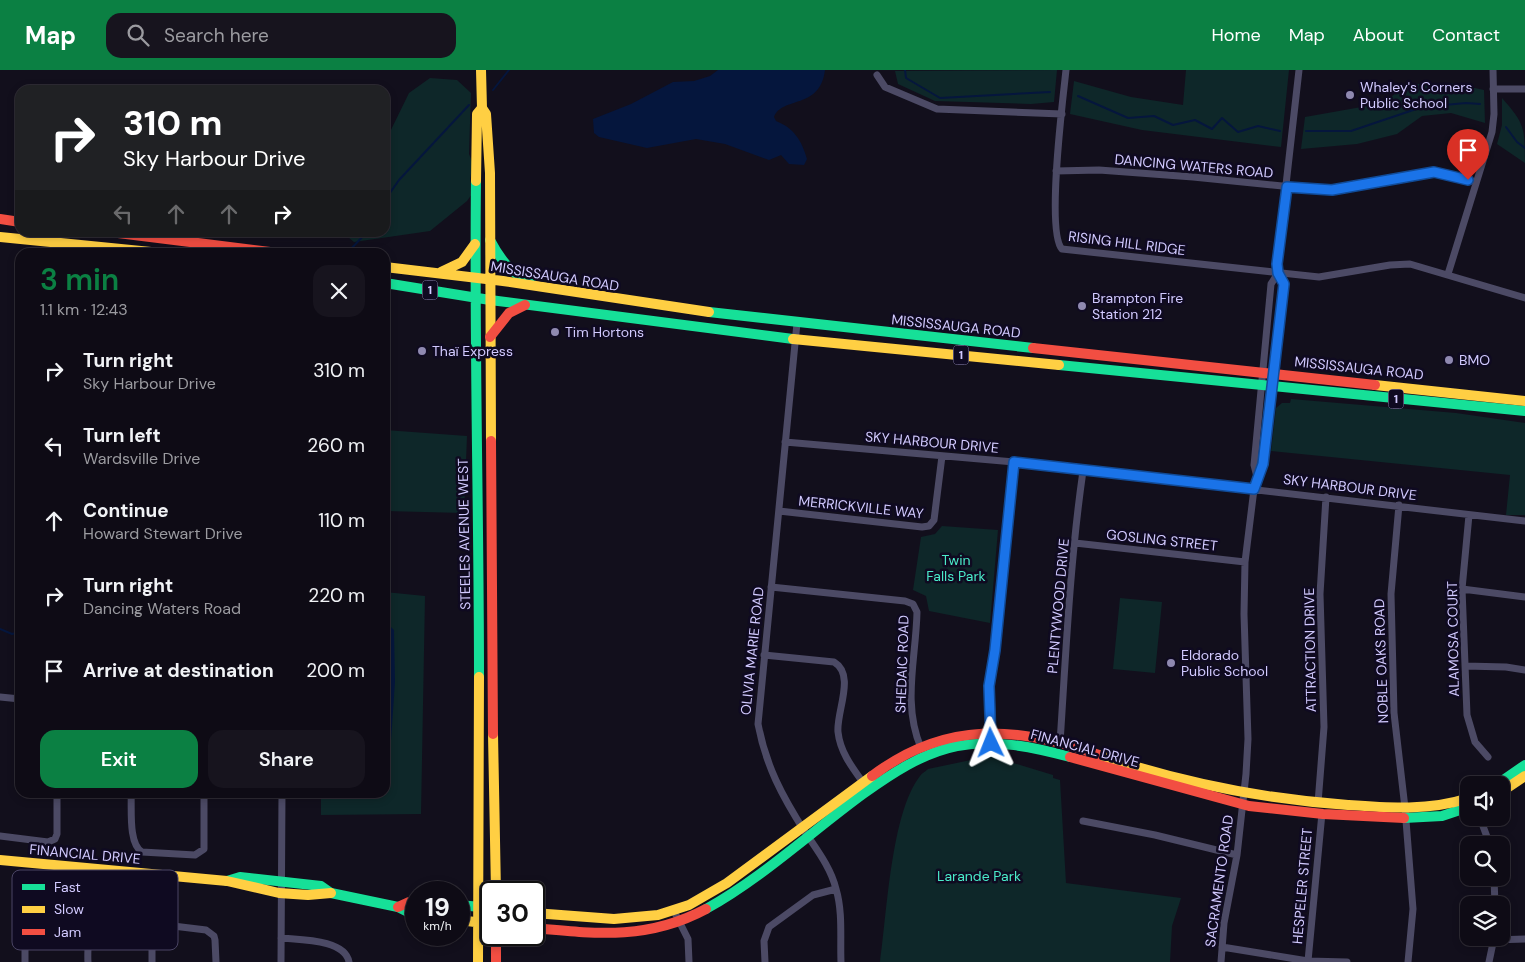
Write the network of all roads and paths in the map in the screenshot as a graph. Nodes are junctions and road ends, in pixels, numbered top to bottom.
1 (481, 70) edge
2 (1066, 70) edge
3 (1299, 70) edge
4 (1492, 70) edge
5 (877, 75) dead end
6 (1493, 89) junction
7 (1525, 89) edge
8 (482, 108) junction
9 (1062, 114) junction
10 (1056, 171) junction
11 (1476, 182) junction
12 (1287, 187) junction
13 (0, 219) edge
14 (15, 221) edge
15 (0, 237) edge
16 (150, 237) edge
17 (490, 240) junction
18 (475, 244) junction
19 (111, 248) edge
20 (238, 248) edge
21 (390, 268) edge
22 (438, 273) junction
23 (1278, 273) junction
24 (1448, 274) junction
25 (475, 278) junction
26 (490, 280) junction
27 (390, 284) edge
28 (547, 287) junction
29 (475, 298) junction
30 (1525, 298) edge
31 (490, 300) junction
32 (526, 304) junction
33 (797, 323) junction
34 (490, 336) junction
35 (794, 339) junction
36 (1262, 372) junction
37 (1274, 373) junction
38 (1261, 386) junction
39 (1272, 386) junction
40 (1525, 401) edge
41 (1525, 411) edge
42 (784, 442) junction
43 (942, 456) junction
44 (1014, 462) junction
45 (1083, 471) junction
46 (1257, 478) junction
47 (1254, 489) junction
48 (1326, 497) junction
49 (1399, 505) junction
50 (779, 511) junction
51 (1469, 515) junction
52 (1525, 521) edge
53 (1075, 543) junction
54 (1246, 562) junction
55 (771, 587) junction
56 (1462, 589) junction
57 (1525, 597) edge
58 (764, 655) junction
59 (1465, 666) junction
60 (1525, 670) edge
61 (0, 697) edge
62 (15, 698) edge
63 (990, 738) junction
64 (1060, 743) junction
65 (921, 748) junction
66 (1488, 757) dead end
67 (1525, 765) edge
68 (1509, 776) edge
69 (1525, 776) edge
70 (862, 781) junction
71 (1510, 786) edge
72 (56, 798) edge
73 (131, 798) edge
74 (204, 798) edge
75 (282, 798) edge
76 (1243, 799) junction
77 (1460, 801) edge
78 (1320, 808) junction
79 (1460, 810) edge
80 (1405, 813) junction
81 (1083, 821) dead end
82 (804, 831) junction
83 (0, 836) edge
84 (1237, 855) junction
85 (0, 860) edge
86 (108, 870) edge
87 (178, 876) edge
88 (227, 881) junction
89 (282, 881) junction
90 (496, 881) edge
91 (836, 889) junction
92 (282, 892) junction
93 (331, 893) junction
94 (405, 904) edge
95 (470, 906) edge
96 (398, 907) junction
97 (477, 907) junction
98 (480, 907) edge
99 (405, 910) edge
100 (674, 911) junction
101 (545, 914) edge
102 (470, 922) edge
103 (680, 922) junction
104 (478, 923) junction
105 (178, 927) edge
106 (545, 929) edge
107 (281, 938) junction
108 (1510, 940) edge
109 (1525, 940) edge
110 (496, 946) edge
111 (1492, 946) edge
112 (1222, 947) junction
113 (1308, 961) edge
114 (216, 962) edge
115 (281, 962) edge
116 (349, 962) edge
117 (478, 962) edge
118 (496, 962) edge
119 (689, 962) edge
120 (765, 962) edge
121 (841, 962) edge
122 (1221, 962) edge
123 (1347, 962) edge
124 (1408, 962) edge
125 (1489, 962) edge

1 - 8 main road, STEELES AVENUE WEST
2 - 9 street, RISING HILL RIDGE
3 - 12 street
4 - 6 street
5 - 9 street
6 - 7 street
6 - 11 street
8 - 17 main road, STEELES AVENUE WEST
8 - 18 main road, STEELES AVENUE WEST
9 - 10 street, RISING HILL RIDGE
10 - 12 street, DANCING WATERS ROAD
10 - 23 street, RISING HILL RIDGE
11 - 12 street, DANCING WATERS ROAD
11 - 24 street
12 - 23 street
13 - 14 main road
15 - 19 main road
16 - 20 main road
17 - 26 main road, STEELES AVENUE WEST
17 - 28 main road
18 - 22 main road
18 - 25 main road, STEELES AVENUE WEST
21 - 22 main road, MISSISSAUGA ROAD / 1
22 - 25 main road, MISSISSAUGA ROAD / 1
23 - 24 street
23 - 36 street
23 - 37 street, SACRAMENTO ROAD
24 - 30 street
25 - 26 main road, MISSISSAUGA ROAD / 1
25 - 29 main road, STEELES AVENUE WEST
26 - 28 main road, MISSISSAUGA ROAD / 1
26 - 31 main road, STEELES AVENUE WEST
27 - 29 main road, MISSISSAUGA ROAD / 1
28 - 33 main road, MISSISSAUGA ROAD / 1
29 - 31 main road, MISSISSAUGA ROAD / 1
29 - 97 main road, STEELES AVENUE WEST
31 - 32 main road, MISSISSAUGA ROAD / 1
31 - 34 main road, STEELES AVENUE WEST
32 - 34 main road
32 - 35 main road, MISSISSAUGA ROAD / 1
33 - 35 street, OLIVIA MARIE ROAD
33 - 36 main road, MISSISSAUGA ROAD / 1
34 - 90 main road, STEELES AVENUE WEST
35 - 38 main road, MISSISSAUGA ROAD / 1
35 - 42 street, OLIVIA MARIE ROAD
36 - 37 main road, MISSISSAUGA ROAD / 1
36 - 38 street
37 - 39 street, SACRAMENTO ROAD
37 - 40 main road, MISSISSAUGA ROAD / 1
38 - 39 main road, MISSISSAUGA ROAD / 1
38 - 46 street
39 - 41 main road, MISSISSAUGA ROAD / 1
39 - 46 street, SACRAMENTO ROAD
42 - 43 street, SKY HARBOUR DRIVE
42 - 50 street, OLIVIA MARIE ROAD
43 - 44 street, SKY HARBOUR DRIVE
43 - 50 street, MERRICKVILLE WAY
44 - 45 street, SKY HARBOUR DRIVE
44 - 63 street
45 - 47 street, SKY HARBOUR DRIVE
45 - 53 street, PLENTYWOOD DRIVE
46 - 47 street, SACRAMENTO ROAD
47 - 48 street, SKY HARBOUR DRIVE
47 - 54 street, SACRAMENTO ROAD
48 - 49 street, SKY HARBOUR DRIVE
48 - 78 street, ATTRACTION DRIVE
49 - 51 street, SKY HARBOUR DRIVE
49 - 80 street, NOBLE OAKS ROAD
50 - 55 street, OLIVIA MARIE ROAD
51 - 52 street, SKY HARBOUR DRIVE
51 - 56 street, ALAMOSA COURT
53 - 54 street, GOSLING STREET
53 - 64 street, PLENTYWOOD DRIVE
54 - 76 street, SACRAMENTO ROAD
55 - 58 street, OLIVIA MARIE ROAD
55 - 65 street, SHEDAIC ROAD
56 - 57 street
56 - 59 street, ALAMOSA COURT
58 - 70 street
58 - 82 street, OLIVIA MARIE ROAD
59 - 60 street
59 - 66 street, ALAMOSA COURT
61 - 62 street
63 - 64 main road, FINANCIAL DRIVE
63 - 65 main road, FINANCIAL DRIVE
63 - 76 main road, FINANCIAL DRIVE
63 - 82 main road, FINANCIAL DRIVE
64 - 76 main road, FINANCIAL DRIVE
65 - 70 main road, FINANCIAL DRIVE
67 - 68 main road
69 - 71 main road
70 - 82 main road, FINANCIAL DRIVE
72 - 83 street
73 - 74 street
75 - 89 street
76 - 78 main road, FINANCIAL DRIVE
76 - 84 street, SACRAMENTO ROAD
77 - 80 main road, FINANCIAL DRIVE
78 - 80 main road, FINANCIAL DRIVE
78 - 113 street, HESPELER STREET
79 - 80 main road, FINANCIAL DRIVE
80 - 124 street, NOBLE OAKS ROAD
81 - 84 street
82 - 91 street, OLIVIA MARIE ROAD
82 - 100 main road, FINANCIAL DRIVE
82 - 103 main road, FINANCIAL DRIVE
84 - 112 street, SACRAMENTO ROAD
85 - 86 main road, FINANCIAL DRIVE
87 - 88 main road, FINANCIAL DRIVE
88 - 89 main road, FINANCIAL DRIVE
88 - 92 main road, FINANCIAL DRIVE
89 - 92 street
89 - 93 main road, FINANCIAL DRIVE
91 - 120 street
91 - 121 street, OLIVIA MARIE ROAD
92 - 93 main road, FINANCIAL DRIVE
92 - 107 street
93 - 96 main road, FINANCIAL DRIVE
94 - 96 main road, FINANCIAL DRIVE
95 - 97 main road
96 - 99 main road, FINANCIAL DRIVE
97 - 98 main road
97 - 104 main road, STEELES AVENUE WEST
100 - 101 main road, FINANCIAL DRIVE
100 - 103 street
102 - 104 main road
103 - 106 main road, FINANCIAL DRIVE
103 - 119 street
104 - 117 main road, STEELES AVENUE WEST
105 - 114 street
107 - 115 street
107 - 116 street
108 - 109 street
110 - 118 main road
111 - 125 street
112 - 113 street
112 - 122 street, SACRAMENTO ROAD
113 - 123 street

